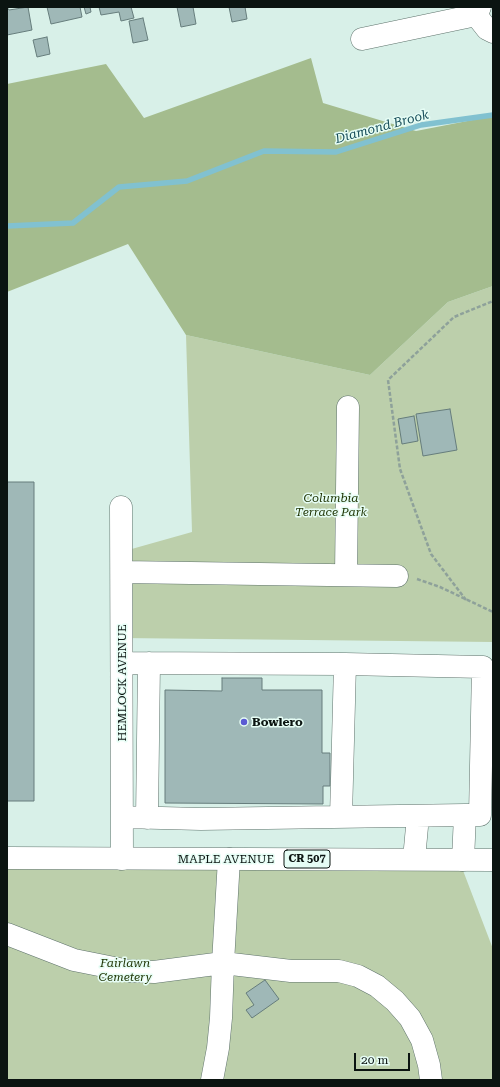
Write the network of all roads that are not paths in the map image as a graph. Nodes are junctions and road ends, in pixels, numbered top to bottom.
1 (478, 11) edge
2 (493, 32) edge
3 (362, 39) dead end
4 (348, 407) dead end
5 (121, 507) dead end
6 (122, 572) junction
7 (346, 575) junction
8 (397, 576) road end
9 (122, 663) junction
10 (149, 664) junction
11 (345, 664) junction
12 (465, 815) junction
13 (418, 816) junction
14 (122, 817) junction
15 (341, 817) junction
16 (147, 818) junction
17 (7, 858) edge
18 (122, 859) junction
19 (230, 859) junction
20 (414, 859) junction
21 (464, 860) junction
22 (493, 860) edge
23 (7, 934) edge
24 (223, 963) junction
25 (212, 1080) edge
26 (431, 1080) edge

1 - 2 main road
1 - 3 main road
4 - 7 main road
5 - 6 main road, HEMLOCK AVENUE
6 - 7 main road
6 - 9 main road, HEMLOCK AVENUE
7 - 8 main road
9 - 10 main road
9 - 14 main road, HEMLOCK AVENUE
10 - 11 main road
10 - 16 main road
11 - 12 main road
11 - 15 main road
12 - 13 main road
12 - 21 main road
13 - 15 main road
13 - 20 main road
14 - 16 main road
14 - 18 main road, HEMLOCK AVENUE
15 - 16 main road
17 - 18 main road, MAPLE AVENUE / CR 507
18 - 19 main road, MAPLE AVENUE / CR 507
19 - 20 main road, MAPLE AVENUE / CR 507
19 - 24 main road
20 - 21 main road, MAPLE AVENUE / CR 507
21 - 22 main road, MAPLE AVENUE / CR 507
23 - 24 main road
24 - 25 main road
24 - 26 main road

